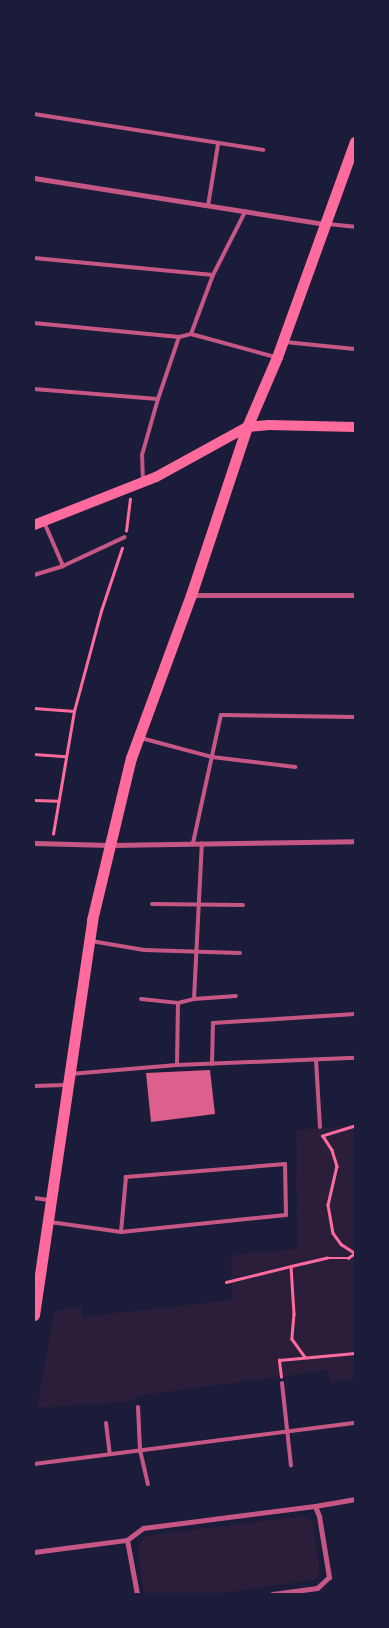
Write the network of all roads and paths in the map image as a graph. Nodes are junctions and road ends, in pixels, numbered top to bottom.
1 (34, 114) edge
2 (355, 142) edge
3 (218, 144) junction
4 (263, 150) dead end
5 (351, 165) edge
6 (34, 178) edge
7 (208, 206) junction
8 (244, 212) junction
9 (326, 224) junction
10 (355, 227) edge
11 (34, 258) edge
12 (213, 275) junction
13 (34, 323) edge
14 (191, 334) junction
15 (179, 337) junction
16 (283, 342) junction
17 (355, 349) edge
18 (277, 357) junction
19 (34, 388) edge
20 (158, 399) junction
21 (247, 427) junction
22 (355, 427) edge
23 (143, 482) junction
24 (130, 487) junction
25 (38, 523) edge
26 (125, 537) junction
27 (63, 566) junction
28 (34, 575) edge
29 (191, 594) junction
30 (355, 596) edge
31 (34, 708) edge
32 (74, 712) junction
33 (355, 717) edge
34 (139, 737) junction
35 (34, 754) edge
36 (65, 756) junction
37 (212, 757) junction
38 (295, 767) dead end
39 (34, 800) edge
40 (58, 801) junction
41 (355, 841) edge
42 (34, 843) edge
43 (51, 843) junction
44 (193, 843) junction
45 (202, 843) junction
46 (110, 845) junction
47 (152, 904) dead end
48 (243, 904) dead end
49 (200, 905) junction
50 (89, 941) junction
51 (198, 953) junction
52 (240, 953) dead end
53 (236, 996) dead end
54 (141, 999) dead end
55 (194, 999) junction
56 (178, 1003) junction
57 (355, 1014) edge
58 (355, 1058) edge
59 (316, 1060) junction
60 (212, 1064) junction
61 (176, 1066) junction
62 (70, 1074) junction
63 (68, 1085) junction
64 (34, 1086) edge
65 (355, 1126) edge
66 (320, 1127) dead end
67 (34, 1198) edge
68 (51, 1201) junction
69 (48, 1222) junction
70 (121, 1232) junction
71 (355, 1253) edge
72 (291, 1266) junction
73 (226, 1282) dead end
74 (35, 1300) edge
75 (34, 1315) edge
76 (355, 1352) edge
77 (305, 1357) junction
78 (282, 1383) joint
79 (138, 1407) dead end
80 (106, 1423) dead end
81 (355, 1423) edge
82 (286, 1432) junction
83 (140, 1450) junction
84 (110, 1454) junction
85 (34, 1464) edge
86 (291, 1466) dead end
87 (148, 1484) dead end
88 (355, 1499) edge
89 (316, 1506) junction
90 (127, 1540) junction
91 (34, 1552) edge
92 (136, 1594) edge
93 (272, 1594) edge

1 - 3 lane
2 - 5 main road
3 - 4 lane
3 - 7 lane
5 - 9 main road
6 - 7 street
7 - 8 street
8 - 9 street
8 - 12 lane
9 - 10 lane
9 - 16 main road
11 - 12 lane
12 - 14 lane
13 - 15 lane
14 - 15 lane
14 - 18 lane
15 - 20 lane
16 - 17 lane
16 - 18 main road
18 - 21 main road
19 - 20 lane
20 - 23 lane
21 - 22 main road
21 - 23 main road
21 - 29 main road
23 - 24 main road
24 - 25 main road
24 - 26 path
25 - 27 lane
26 - 27 lane
26 - 32 path
27 - 28 lane
29 - 30 street
29 - 34 main road
31 - 32 path
32 - 36 path
33 - 37 lane
34 - 37 lane
34 - 46 main road
35 - 36 path
36 - 40 path
37 - 38 lane
37 - 44 lane
39 - 40 path
40 - 43 path
41 - 45 street
42 - 43 street
43 - 46 street
44 - 45 street
44 - 46 street
45 - 49 lane
46 - 50 main road
47 - 49 lane
48 - 49 lane
49 - 51 lane
50 - 51 lane
50 - 62 main road
51 - 52 lane
51 - 55 lane
53 - 55 lane
54 - 56 lane
55 - 56 lane
56 - 61 lane
57 - 60 lane
58 - 59 lane
59 - 60 lane
59 - 66 lane
60 - 61 lane
61 - 62 lane
62 - 63 main road
63 - 64 lane
63 - 68 main road
65 - 71 path
67 - 68 lane
68 - 69 main road
69 - 70 lane
69 - 74 main road
70 - 70 lane
71 - 72 path
72 - 73 path
72 - 77 path
74 - 75 main road
76 - 77 path
77 - 78 path
78 - 82 lane
79 - 83 lane
80 - 84 lane
81 - 82 lane
82 - 83 lane
82 - 86 lane
83 - 84 lane
83 - 87 lane
84 - 85 lane
88 - 89 street
89 - 90 street
89 - 93 street
90 - 91 street
90 - 92 street

